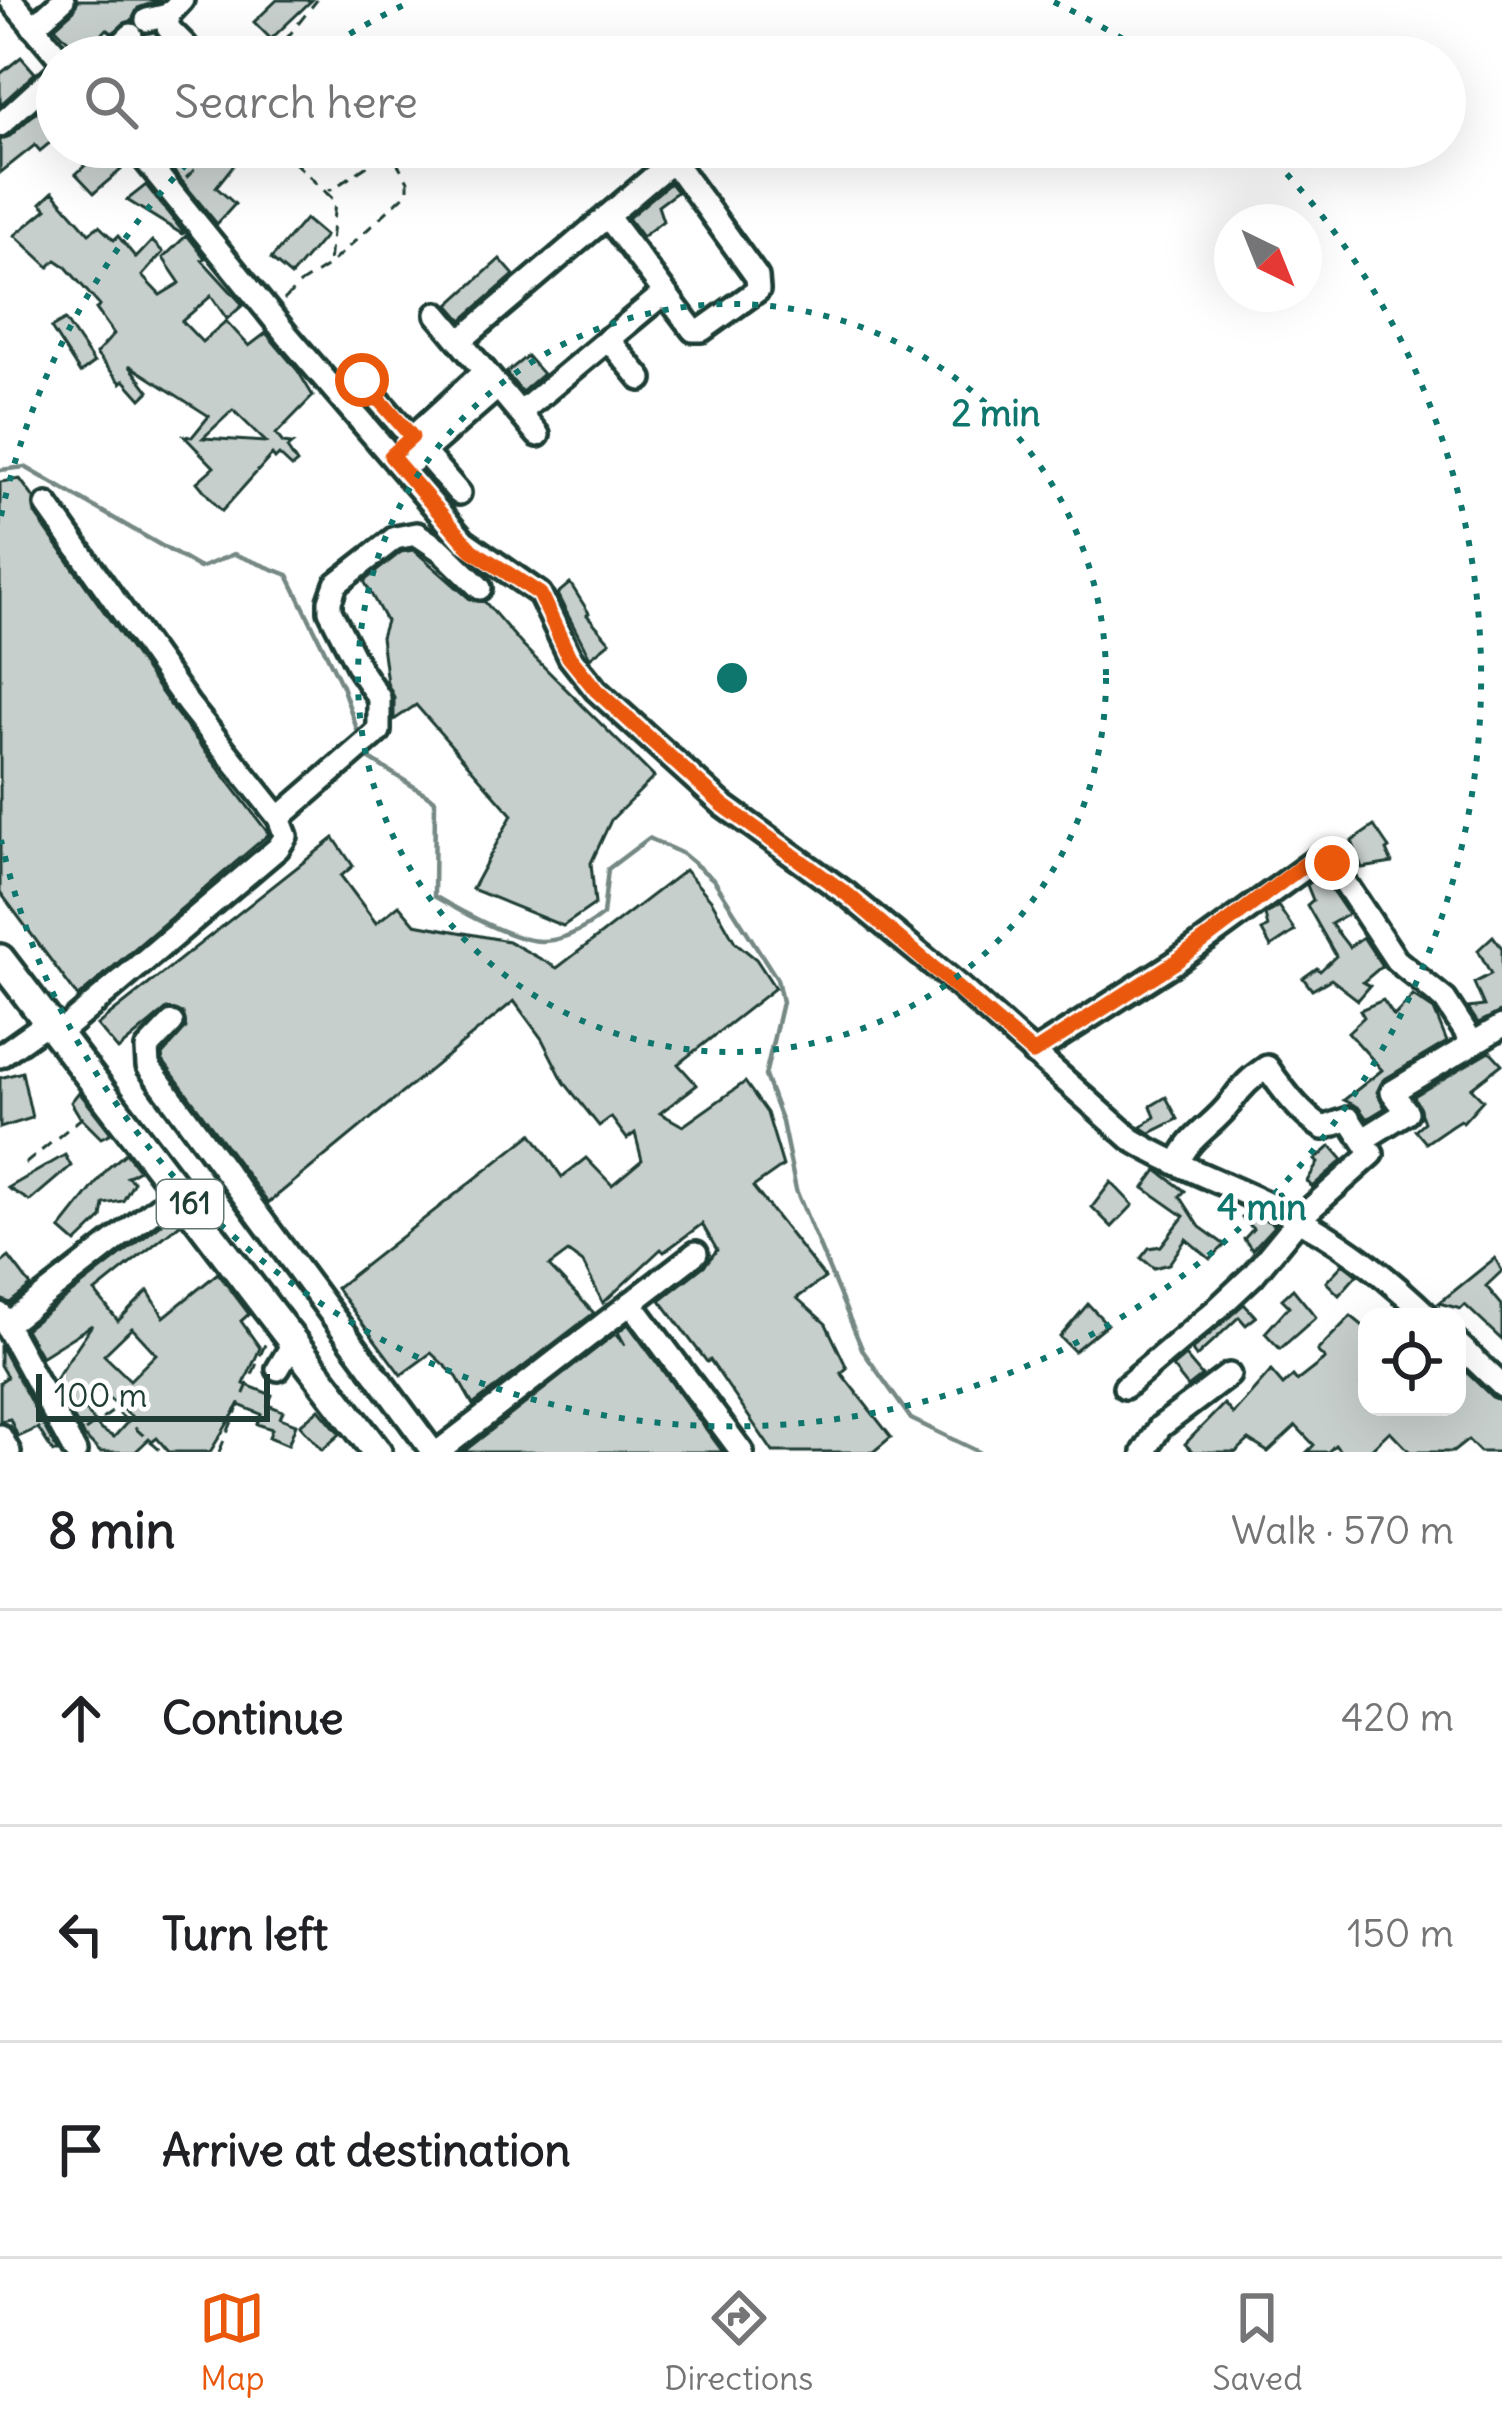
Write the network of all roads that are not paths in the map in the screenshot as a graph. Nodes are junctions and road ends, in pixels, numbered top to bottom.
1 (11, 0) edge
2 (63, 0) edge
3 (157, 17) edge
4 (33, 27) junction
5 (41, 36) edge
6 (134, 36) edge
7 (36, 92) edge
8 (0, 125) edge
9 (152, 168) edge
10 (607, 216) junction
11 (664, 292) junction
12 (436, 314) dead end
13 (608, 339) junction
14 (460, 341) junction
15 (492, 379) junction
16 (362, 380) dead end
17 (641, 380) dead end
18 (520, 413) junction
19 (538, 435) dead end
20 (418, 445) junction
21 (397, 463) junction
22 (459, 493) dead end
23 (46, 505) dead end
24 (479, 589) dead end
25 (279, 818) junction
26 (0, 958) edge
27 (172, 1023) dead end
28 (1502, 1027) edge
29 (53, 1028) junction
30 (1473, 1043) junction
31 (1033, 1053) junction
32 (0, 1056) edge
33 (1364, 1139) junction
34 (1178, 1164) junction
35 (171, 1197) junction
36 (1299, 1219) junction
37 (696, 1253) dead end
38 (631, 1303) junction
39 (1419, 1308) edge
40 (3, 1320) edge
41 (1466, 1352) edge
42 (1229, 1375) dead end
43 (1502, 1386) edge
44 (1125, 1387) dead end
45 (360, 1445) edge
46 (73, 1448) edge
47 (436, 1452) edge
48 (742, 1452) edge
49 (1144, 1452) edge

1 - 4 street
2 - 4 street
3 - 6 street
4 - 5 street
7 - 8 street
9 - 21 street
10 - 11 street
10 - 11 street
10 - 14 street
11 - 13 street
12 - 14 street
13 - 17 street
13 - 18 street
14 - 15 street
15 - 18 street
15 - 20 street
16 - 20 street
18 - 19 street
20 - 21 street
20 - 22 street
21 - 31 street
23 - 25 street
24 - 25 street
25 - 29 street
26 - 29 main road, 161
27 - 47 street
28 - 30 street
29 - 32 street
29 - 35 main road, 161
30 - 31 street
30 - 33 street
31 - 34 street
33 - 34 street
33 - 36 street
34 - 36 street
35 - 40 street
35 - 45 main road, 161
36 - 39 street
36 - 44 street
37 - 38 street
38 - 47 street
38 - 48 street
40 - 46 street
41 - 43 street
42 - 49 street

